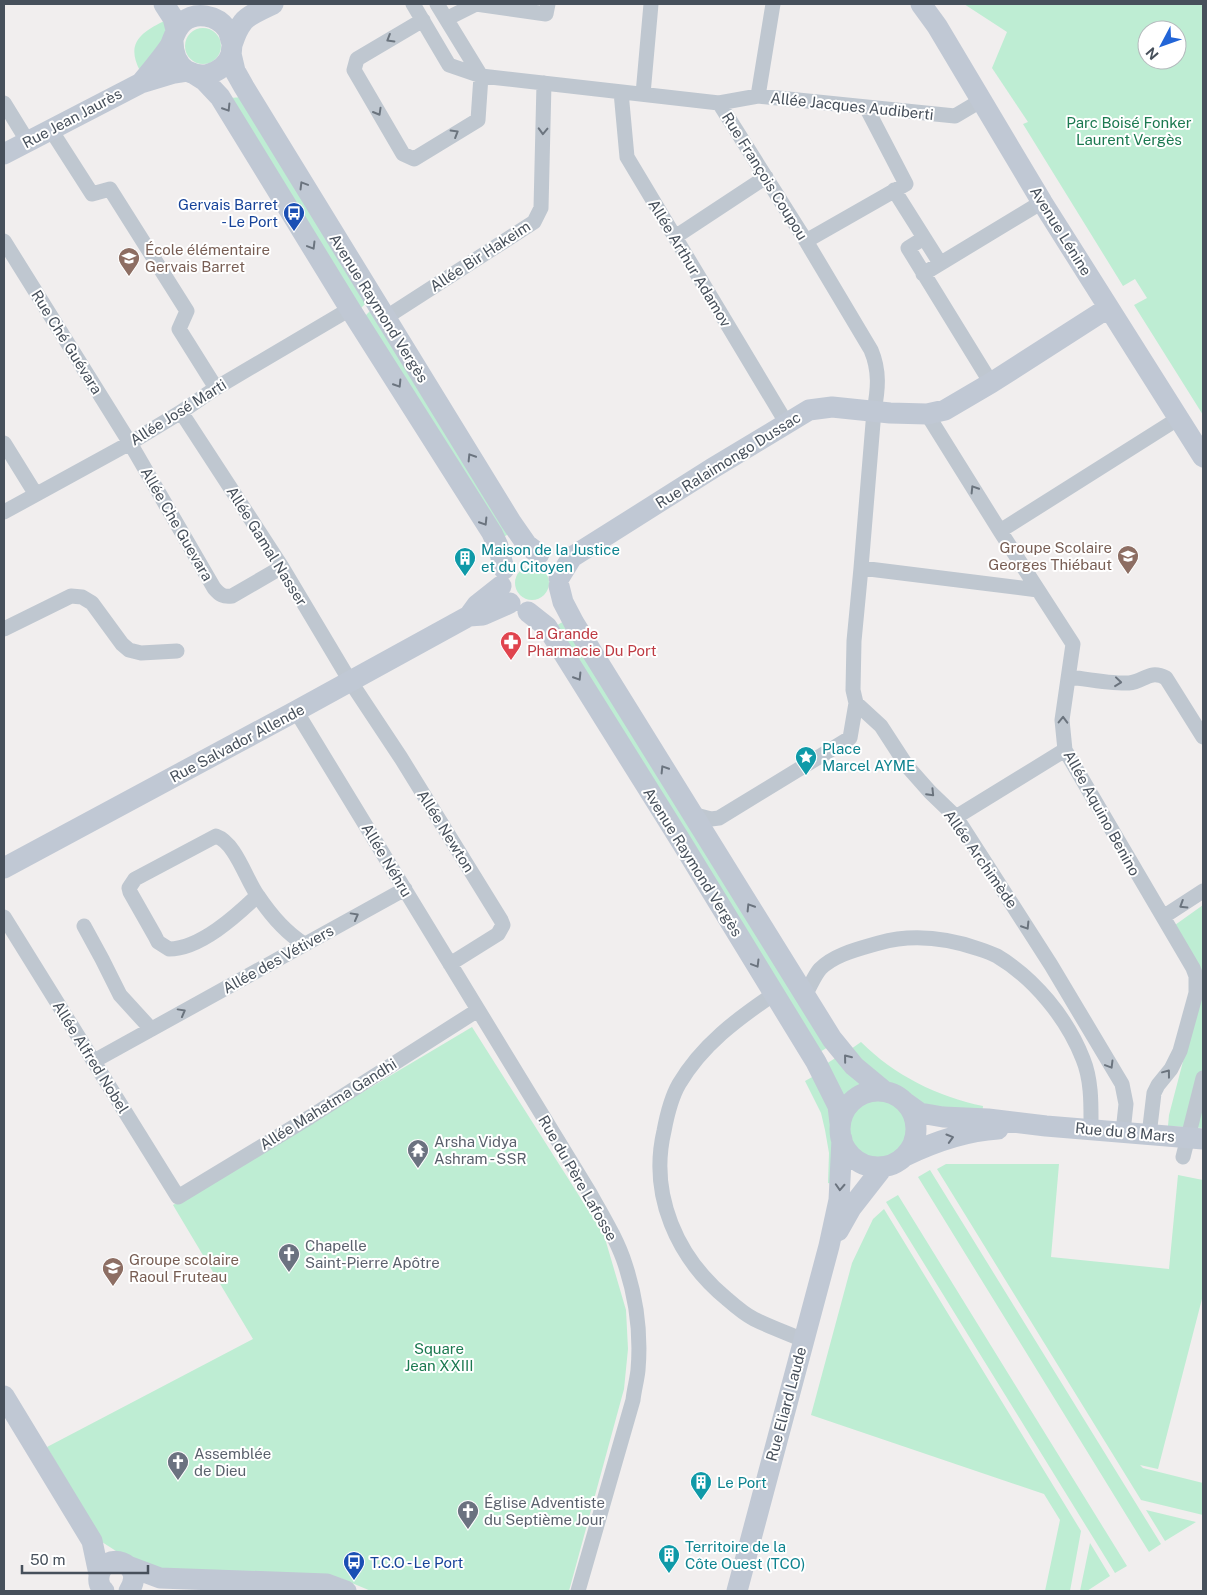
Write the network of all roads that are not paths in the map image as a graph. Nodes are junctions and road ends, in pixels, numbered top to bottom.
1 (164, 4) edge
2 (273, 4) edge
3 (413, 4) edge
4 (437, 4) edge
5 (548, 4) edge
6 (651, 4) edge
7 (773, 4) edge
8 (921, 4) edge
9 (208, 13) edge
10 (446, 19) junction
11 (244, 20) junction
12 (422, 20) junction
13 (174, 36) junction
14 (231, 48) junction
15 (190, 72) junction
16 (481, 76) junction
17 (141, 82) junction
18 (544, 83) junction
19 (621, 92) junction
20 (643, 94) junction
21 (758, 96) junction
22 (982, 100) junction
23 (4, 103) edge
24 (719, 103) junction
25 (866, 107) junction
26 (51, 130) junction
27 (28, 142) junction
28 (4, 154) edge
29 (766, 178) junction
30 (894, 190) junction
31 (1042, 202) junction
32 (675, 237) junction
33 (924, 238) junction
34 (4, 241) edge
35 (806, 241) junction
36 (940, 264) junction
37 (923, 274) junction
38 (1108, 308) junction
39 (350, 309) junction
40 (385, 318) junction
41 (990, 383) junction
42 (216, 388) junction
43 (874, 411) junction
44 (181, 412) junction
45 (928, 414) junction
46 (1180, 418) junction
47 (787, 424) junction
48 (4, 443) edge
49 (130, 443) junction
50 (1203, 457) edge
51 (35, 493) junction
52 (4, 512) edge
53 (1000, 531) junction
54 (541, 555) junction
55 (572, 557) junction
56 (282, 567) junction
57 (862, 568) junction
58 (559, 582) junction
59 (1038, 590) junction
60 (511, 593) junction
61 (4, 629) edge
62 (177, 651) dead end
63 (1070, 677) junction
64 (350, 681) junction
65 (856, 703) junction
66 (296, 711) junction
67 (1203, 737) edge
68 (1065, 750) junction
69 (692, 814) junction
70 (956, 817) junction
71 (719, 818) junction
72 (713, 848) junction
73 (4, 868) edge
74 (404, 889) junction
75 (1203, 891) edge
76 (257, 896) junction
77 (4, 917) edge
78 (1163, 917) junction
79 (84, 926) dead end
80 (304, 944) junction
81 (450, 964) junction
82 (774, 994) junction
83 (805, 995) junction
84 (478, 1010) junction
85 (151, 1029) junction
86 (94, 1061) junction
87 (1203, 1078) edge
88 (883, 1090) junction
89 (906, 1102) junction
90 (1046, 1126) junction
91 (1091, 1130) junction
92 (841, 1131) junction
93 (1123, 1132) junction
94 (1149, 1135) junction
95 (1192, 1144) edge
96 (904, 1156) junction
97 (883, 1166) junction
98 (178, 1197) joint
99 (828, 1246) junction
100 (803, 1340) junction
101 (4, 1396) edge
102 (107, 1577) edge
103 (160, 1578) junction
104 (129, 1591) edge
105 (346, 1591) edge
106 (578, 1591) edge
107 (737, 1591) edge

1 - 13 main road
2 - 11 main road
3 - 12 street, Rue François Coupou
4 - 10 street
5 - 10 street
6 - 20 street
7 - 21 street
8 - 22 main road, Avenue Lénine
9 - 11 main road
9 - 13 main road
9 - 14 main road
10 - 16 street
11 - 14 main road
12 - 16 street, Rue François Coupou
12 -> 16 street
13 - 15 main road
13 - 17 main road
14 - 15 main road
40 -> 14 main road, Avenue Raymond Vergès
15 - 17 main road
15 -> 39 main road, Avenue Raymond Vergès
16 - 18 street, Rue François Coupou
17 - 26 main road, Rue Jean Jaurès
18 - 19 street, Rue François Coupou
18 -> 40 street, Allée Bir Hakeim
19 - 20 street, Rue François Coupou
19 - 32 street, Allée Arthur Adamov
20 - 24 street, Rue François Coupou
21 - 24 street, Allée Jacques Audiberti
21 - 25 street, Allée Jacques Audiberti
22 - 25 street, Allée Jacques Audiberti
22 - 31 main road, Avenue Lénine
23 - 27 street
24 - 29 street, Rue François Coupou
25 - 30 street
26 - 27 main road, Rue Jean Jaurès
26 - 42 street
27 - 28 main road, Rue Jean Jaurès
29 - 32 street
29 - 35 street, Rue François Coupou
30 - 33 street
30 - 35 street
31 - 36 street
31 - 38 main road, Avenue Lénine
32 - 47 street, Allée Arthur Adamov
33 - 36 street
33 - 37 street
34 - 49 street, Rue Ché Guévara
35 - 43 street, Rue François Coupou
36 - 37 street
37 - 41 street
38 - 41 main road, Rue Ralaimongo Dussac
38 - 46 main road, Avenue Lénine
39 - 42 street, Allée José Marti
39 -> 60 main road, Avenue Raymond Vergès
54 -> 40 main road, Avenue Raymond Vergès
41 - 45 main road, Rue Ralaimongo Dussac
42 - 44 street, Allée José Marti
43 - 45 main road, Rue Ralaimongo Dussac
43 - 47 main road, Rue Ralaimongo Dussac
43 - 57 street
44 - 49 street, Allée José Marti
44 - 56 street, Allée Gamal Nasser
53 -> 45 street
46 - 50 main road, Avenue Lénine
46 - 53 street
47 - 55 main road, Rue Ralaimongo Dussac
48 - 51 street
49 - 51 street, Allée José Marti
49 - 56 street, Allée Che Guevara
51 - 52 street, Allée José Marti
53 - 59 street
54 - 55 main road
54 - 58 main road
54 - 60 main road
55 - 58 main road
56 - 64 street, Allée Gamal Nasser
57 - 59 street
57 - 65 street
58 - 60 main road
69 -> 58 main road, Avenue Raymond Vergès
59 - 63 street, Allée Aquino Benino
60 - 64 main road, Rue Salvador Allende
60 -> 82 main road, Avenue Raymond Vergès
61 - 62 street
63 -> 67 street
68 -> 63 street, Allée Aquino Benino
64 - 66 main road, Rue Salvador Allende
64 - 81 street, Allée Newton
65 -> 70 street, Allée Archimède
65 - 71 street
66 - 73 main road, Rue Salvador Allende
66 - 74 street, Allée Néhru
68 - 70 street
68 - 78 street, Allée Aquino Benino
69 - 71 street
69 - 72 main road, Avenue Raymond Vergès
70 -> 93 street, Allée Archimède
71 - 72 street
83 -> 72 main road, Avenue Raymond Vergès
80 -> 74 street, Allée des Vétivers
74 - 81 street, Allée Néhru
75 -> 78 street
76 - 76 street
76 - 80 street
77 - 86 street, Allée Alfred Nobel
94 -> 78 street, Allée Aquino Benino
79 - 85 street
85 -> 80 street, Allée des Vétivers
81 - 84 street, Allée Néhru
82 - 92 main road, Avenue Raymond Vergès
82 - 100 street
88 -> 83 main road, Avenue Raymond Vergès
83 - 91 street
84 - 98 street, Allée Mahatma Gandhi
84 - 106 street, Rue du Père Lafosse
85 - 86 street, Allée des Vétivers
86 - 98 street, Allée Alfred Nobel
87 - 95 street
88 - 89 main road
88 - 92 main road
89 - 90 main road, Rue du 8 Mars
89 - 96 main road
90 - 91 main road, Rue du 8 Mars
96 -> 90 main road, Rue du 8 Mars
91 - 93 main road, Rue du 8 Mars
92 - 97 main road
92 -> 99 main road, Rue Eliard Laude
93 - 94 main road, Rue du 8 Mars
94 - 95 main road, Rue du 8 Mars
96 - 97 main road
97 - 99 main road, Rue Eliard Laude
99 - 100 main road, Rue Eliard Laude
100 - 107 main road, Rue Eliard Laude
101 - 102 main road
102 - 103 main road
102 - 104 main road
103 - 104 main road
103 - 105 main road

